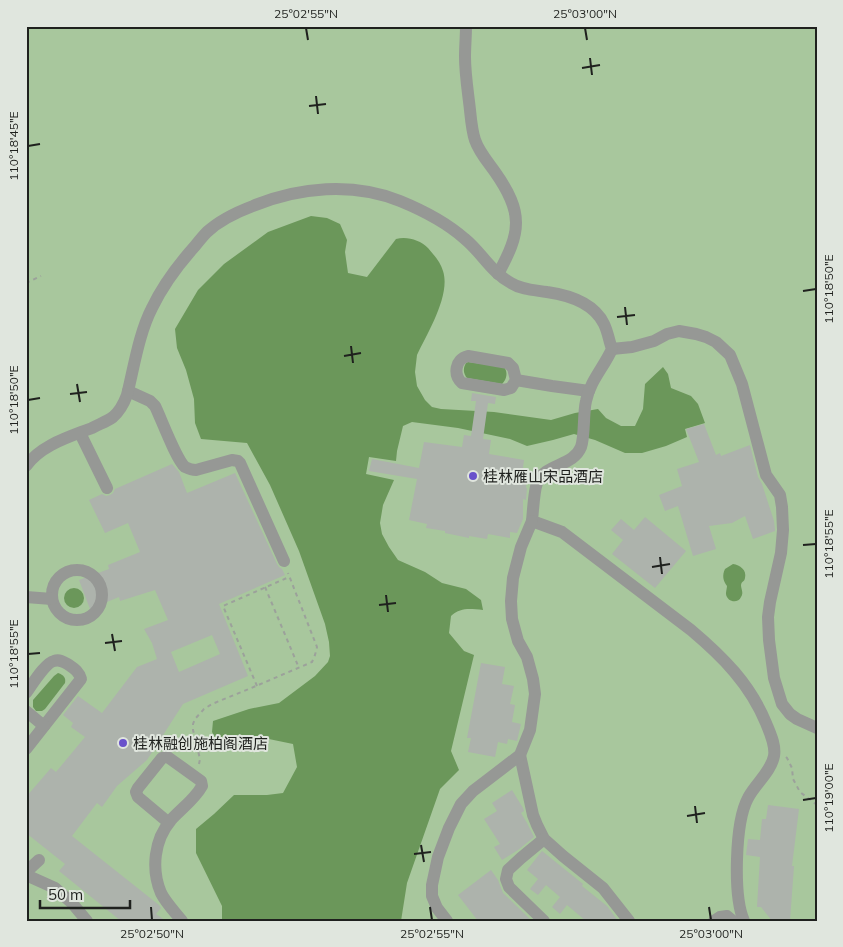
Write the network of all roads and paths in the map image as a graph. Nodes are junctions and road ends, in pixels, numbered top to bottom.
1 (466, 26) edge
2 (498, 274) junction
3 (41, 276) dead end
4 (26, 283) edge
5 (612, 349) junction
6 (516, 380) dead end
7 (128, 391) junction
8 (589, 391) junction
9 (80, 433) junction
10 (26, 466) edge
11 (107, 488) dead end
12 (532, 521) junction
13 (284, 561) joint
14 (289, 577) junction
15 (265, 588) junction
16 (26, 596) edge
17 (52, 599) junction
18 (299, 668) junction
19 (257, 686) junction
20 (26, 693) edge
21 (782, 704) junction
22 (26, 711) edge
23 (763, 715) junction
24 (44, 726) junction
25 (817, 728) edge
26 (26, 750) edge
27 (774, 754) junction
28 (520, 755) junction
29 (192, 774) junction
30 (817, 805) edge
31 (169, 822) junction
32 (544, 839) junction
33 (38, 860) dead end
34 (26, 873) edge
35 (88, 921) edge
36 (182, 921) edge
37 (447, 921) edge
38 (544, 921) edge
39 (629, 921) edge
40 (714, 921) edge
41 (734, 921) edge
42 (744, 921) edge

1 - 2 lane
2 - 5 lane
2 - 7 lane
3 - 4 path
5 - 8 lane
5 - 21 lane
6 - 8 lane
7 - 9 lane
7 - 13 lane
8 - 12 lane
9 - 10 lane
9 - 11 lane
12 - 23 lane
12 - 28 lane
13 - 14 path
14 - 15 path
14 - 18 path
15 - 18 path
15 - 19 path
16 - 17 lane
17 - 17 lane
18 - 19 path
19 - 29 path
20 - 24 lane
21 - 23 lane
21 - 25 lane
22 - 24 lane
23 - 27 lane
24 - 26 lane
27 - 30 path
27 - 42 lane
28 - 32 lane
28 - 37 lane
29 - 31 lane
29 - 31 lane
31 - 36 lane
32 - 38 lane
32 - 39 lane
33 - 34 lane
34 - 35 lane
40 - 41 lane

